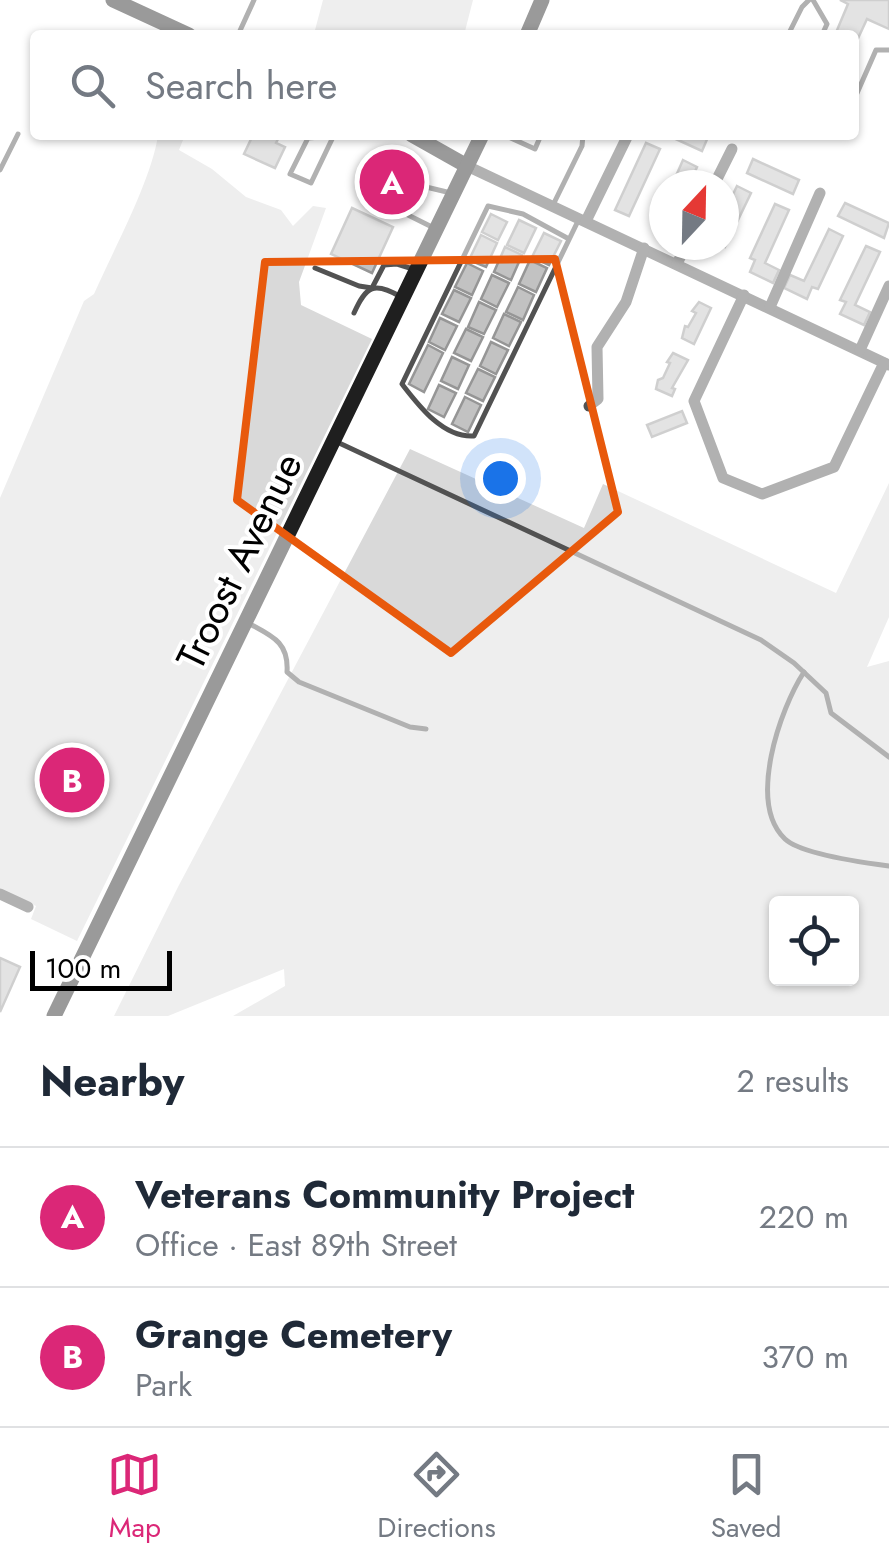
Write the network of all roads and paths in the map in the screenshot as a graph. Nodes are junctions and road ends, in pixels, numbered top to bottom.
1 (113, 0) edge
2 (254, 0) edge
3 (542, 0) edge
4 (811, 0) edge
5 (178, 30) edge
6 (240, 30) edge
7 (529, 30) edge
8 (790, 30) edge
9 (824, 30) edge
10 (889, 50) edge
11 (859, 89) edge
12 (18, 134) dead end
13 (307, 140) edge
14 (332, 140) edge
15 (421, 140) edge
16 (480, 140) edge
17 (515, 140) edge
18 (539, 140) edge
19 (583, 140) edge
20 (625, 140) edge
21 (732, 149) dead end
22 (467, 166) junction
23 (0, 170) edge
24 (722, 170) edge
25 (820, 193) dead end
26 (454, 194) junction
27 (553, 206) junction
28 (583, 220) junction
29 (438, 229) junction
30 (569, 239) junction
31 (644, 248) junction
32 (679, 260) edge
33 (677, 264) junction
34 (316, 268) dead end
35 (417, 270) junction
36 (889, 286) edge
37 (372, 288) junction
38 (744, 295) junction
39 (404, 298) junction
40 (770, 307) junction
41 (354, 313) dead end
42 (860, 350) junction
43 (886, 364) edge
44 (590, 406) dead end
45 (334, 440) junction
46 (246, 621) junction
47 (804, 672) junction
48 (426, 729) dead end
49 (889, 757) edge
50 (889, 866) edge
51 (0, 894) edge
52 (28, 906) dead end
53 (54, 1016) edge

1 - 5 main road
2 - 6 lane
3 - 7 main road
4 - 8 lane
4 - 9 lane
10 - 11 lane
12 - 23 lane
13 - 14 lane
15 - 22 main road
16 - 22 main road, Troost Avenue
17 - 18 lane
19 - 27 lane
20 - 28 street
21 - 24 street
22 - 26 main road, Troost Avenue
22 - 27 street
25 - 40 street
26 - 29 main road, Troost Avenue
26 - 29 lane
27 - 28 street
28 - 30 lane
28 - 31 street
29 - 35 main road, Troost Avenue
30 - 30 lane
31 - 33 street
31 - 44 street
32 - 33 street
33 - 38 street
34 - 37 lane
35 - 37 lane
35 - 39 main road, Troost Avenue
36 - 42 street
37 - 39 lane
37 - 41 lane
38 - 40 street
38 - 43 street
39 - 45 main road, Troost Avenue
40 - 42 street
42 - 43 street
45 - 46 main road, Troost Avenue
45 - 47 lane
46 - 48 lane
46 - 53 main road, Troost Avenue
47 - 49 lane
47 - 50 lane
51 - 52 street

